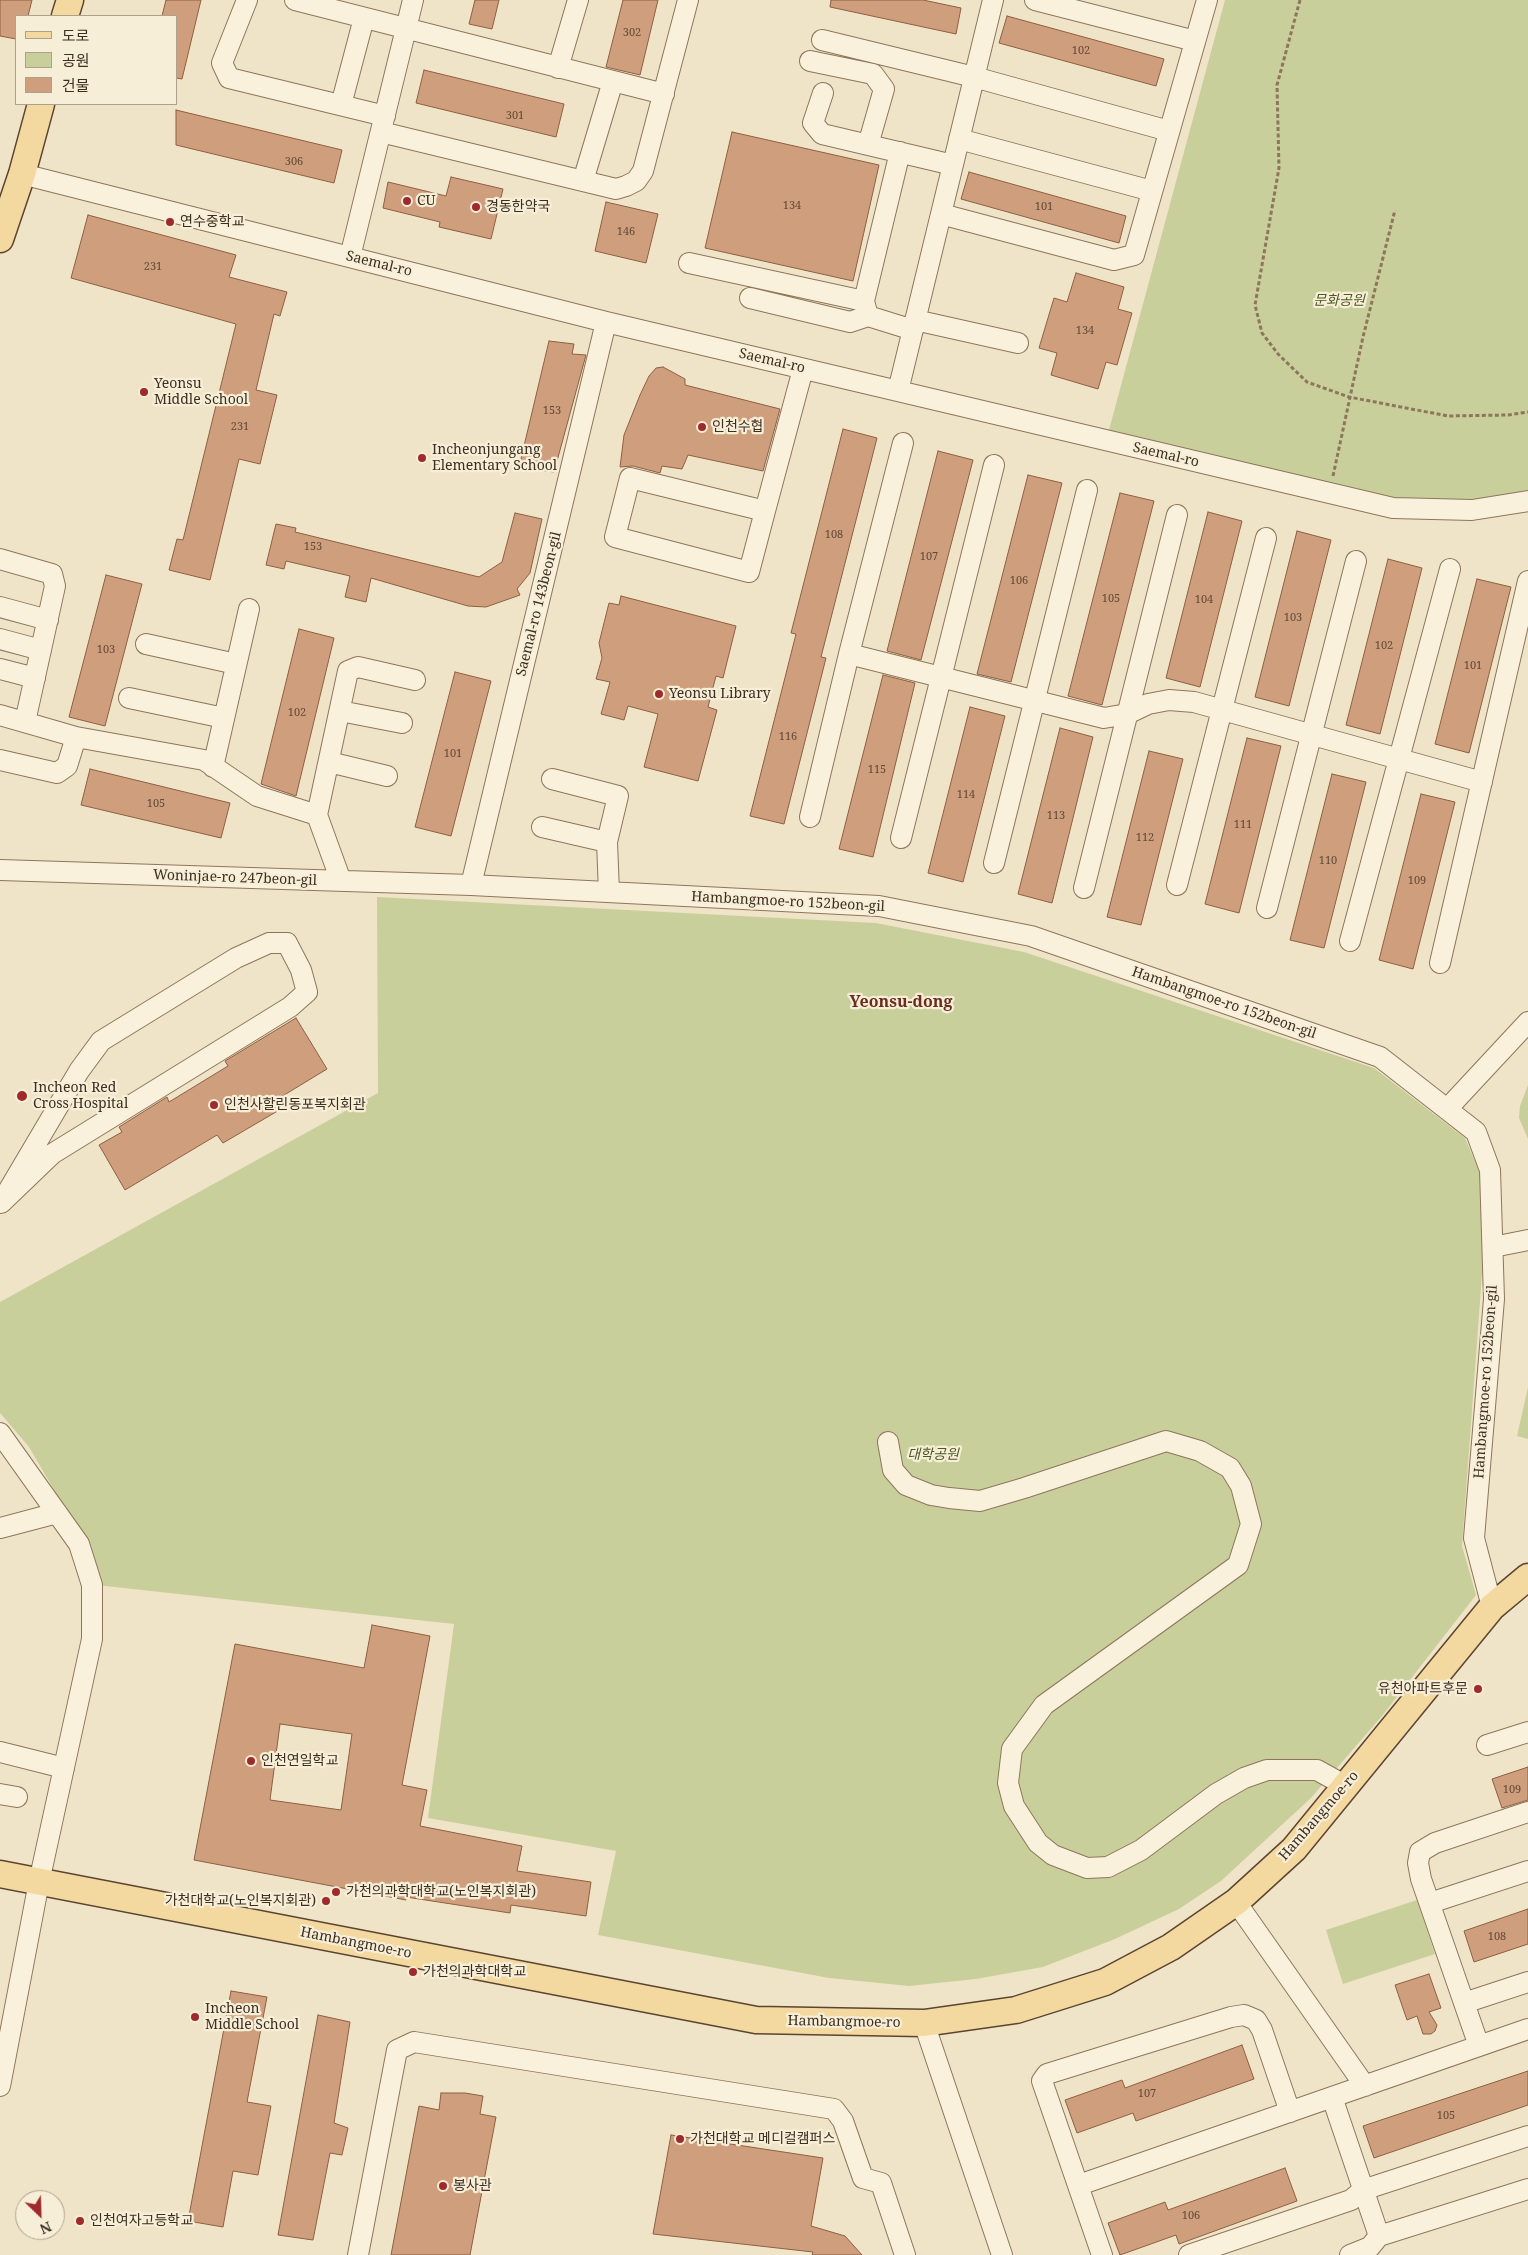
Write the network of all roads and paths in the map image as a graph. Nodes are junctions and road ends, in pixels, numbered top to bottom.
1 (70, 0) edge
2 (247, 0) edge
3 (295, 0) edge
4 (413, 0) edge
5 (578, 0) edge
6 (688, 0) edge
7 (993, 0) edge
8 (1035, 0) edge
9 (1207, 0) edge
10 (1300, 0) edge
11 (65, 15) edge
12 (364, 18) junction
13 (406, 29) junction
14 (822, 40) dead end
15 (1195, 41) junction
16 (810, 61) dead end
17 (558, 68) junction
18 (974, 77) junction
19 (613, 81) junction
20 (823, 93) dead end
21 (664, 94) junction
22 (41, 105) edge
23 (341, 105) junction
24 (383, 124) junction
25 (1169, 131) junction
26 (959, 139) junction
27 (868, 145) junction
28 (900, 152) junction
29 (953, 164) junction
30 (22, 174) junction
31 (583, 181) junction
32 (1152, 190) junction
33 (1395, 210) dead end
34 (941, 214) junction
35 (0, 239) edge
36 (350, 257) junction
37 (689, 262) dead end
38 (750, 298) dead end
39 (866, 309) junction
40 (606, 322) junction
41 (914, 325) junction
42 (1018, 342) dead end
43 (803, 368) junction
44 (898, 391) junction
45 (1349, 398) junction
46 (1528, 412) edge
47 (903, 443) dead end
48 (994, 465) dead end
49 (1087, 490) dead end
50 (1329, 493) junction
51 (1528, 501) edge
52 (765, 511) junction
53 (1177, 515) dead end
54 (1266, 538) dead end
55 (0, 559) edge
56 (1356, 561) dead end
57 (1450, 569) dead end
58 (1528, 581) edge
59 (0, 607) edge
60 (249, 609) dead end
61 (48, 620) junction
62 (0, 640) edge
63 (146, 644) dead end
64 (41, 650) junction
65 (849, 654) junction
66 (236, 664) junction
67 (0, 669) edge
68 (35, 678) junction
69 (942, 678) junction
70 (415, 680) dead end
71 (129, 698) dead end
72 (1035, 701) junction
73 (340, 710) junction
74 (1221, 710) junction
75 (1127, 714) junction
76 (0, 715) edge
77 (224, 718) junction
78 (25, 722) junction
79 (402, 723) dead end
80 (1311, 735) junction
81 (76, 737) junction
82 (1398, 759) junction
83 (0, 760) edge
84 (329, 762) junction
85 (213, 767) junction
86 (387, 776) dead end
87 (552, 779) dead end
88 (1482, 782) junction
89 (317, 815) junction
90 (810, 817) dead end
91 (542, 827) dead end
92 (901, 838) dead end
93 (607, 842) junction
94 (994, 863) dead end
95 (0, 870) edge
96 (341, 881) junction
97 (471, 885) junction
98 (1177, 885) dead end
99 (1084, 888) dead end
100 (609, 892) junction
101 (1267, 908) dead end
102 (1350, 941) dead end
103 (1440, 963) dead end
104 (1528, 1022) edge
105 (1448, 1108) junction
106 (0, 1205) edge
107 (1528, 1240) edge
108 (1493, 1247) junction
109 (0, 1433) edge
110 (888, 1442) dead end
111 (57, 1513) junction
112 (0, 1528) edge
113 (1528, 1577) edge
114 (1492, 1607) junction
115 (1528, 1732) edge
116 (1487, 1745) dead end
117 (0, 1752) edge
118 (64, 1768) junction
119 (1346, 1786) junction
120 (1528, 1812) edge
121 (1528, 1871) edge
122 (0, 1874) edge
123 (40, 1882) junction
124 (1236, 1902) junction
125 (1430, 1903) junction
126 (1528, 1982) edge
127 (1464, 2003) junction
128 (924, 2023) junction
129 (1528, 2029) edge
130 (1479, 2046) junction
131 (0, 2086) edge
132 (1365, 2086) junction
133 (1332, 2098) junction
134 (1290, 2112) junction
135 (1528, 2136) edge
136 (1079, 2185) junction
137 (1528, 2189) edge
138 (1364, 2190) junction
139 (1379, 2236) junction
140 (358, 2255) edge
141 (905, 2255) edge
142 (1002, 2255) edge
143 (1102, 2255) edge
144 (1189, 2255) edge
145 (1350, 2255) edge

1 - 11 main road
2 - 23 street
3 - 12 street
4 - 13 street
5 - 17 street
6 - 21 street
7 - 18 street
8 - 15 street
9 - 15 street
10 - 45 path
12 - 13 street
12 - 23 street
13 - 17 street
13 - 24 street
14 - 18 street
15 - 25 street
16 - 27 street
17 - 19 street
18 - 25 street
18 - 26 street
19 - 21 street
19 - 31 street
20 - 27 street
21 - 31 street
22 - 30 main road
23 - 24 street
24 - 31 street
24 - 36 street
25 - 32 street
26 - 29 street
26 - 32 street
27 - 28 street
28 - 29 street
28 - 39 street
29 - 34 street
30 - 35 main road
30 - 36 street, Saemal-ro
32 - 34 street
33 - 45 path
34 - 41 street
36 - 40 street, Saemal-ro
37 - 39 street
38 - 39 street
39 - 41 street
40 - 43 street, Saemal-ro
40 - 97 street, Saemal-ro 143beon-gil
41 - 42 street
41 - 44 street
43 - 44 street, Saemal-ro
43 - 52 street
44 - 50 street, Saemal-ro
45 - 46 path
45 - 50 path
47 - 65 street
48 - 69 street
49 - 72 street
50 - 51 street, Saemal-ro
52 - 52 street
53 - 75 street
54 - 74 street
55 - 61 street
56 - 80 street
57 - 82 street
58 - 88 street
59 - 61 street
60 - 66 street
61 - 64 street
62 - 64 street
63 - 66 street
64 - 68 street
65 - 69 street
65 - 90 street
66 - 77 street
67 - 68 street
68 - 78 street
69 - 72 street
69 - 92 street
70 - 73 street
71 - 77 street
72 - 75 street
72 - 94 street
73 - 79 street
73 - 84 street
74 - 75 street
74 - 80 street
74 - 98 street
75 - 99 street
76 - 78 street
77 - 85 street
78 - 81 street
80 - 82 street
80 - 101 street
81 - 83 street
81 - 85 street
82 - 88 street
82 - 102 street
84 - 86 street
84 - 89 street
85 - 89 street
87 - 93 street
88 - 103 street
89 - 96 street
91 - 93 street
93 - 100 street
95 - 96 street, Woninjae-ro 247beon-gil
96 - 97 street, Woninjae-ro 247beon-gil
97 - 100 street, Hambangmoe-ro 152beon-gil
100 - 105 street, Hambangmoe-ro 152beon-gil
104 - 105 street
105 - 108 street, Hambangmoe-ro 152beon-gil
106 - 106 street
107 - 108 street
108 - 114 street, Hambangmoe-ro 152beon-gil
109 - 111 street
110 - 119 street
111 - 112 street
111 - 118 street
113 - 114 main road, Hambangmoe-ro
114 - 119 main road, Hambangmoe-ro
115 - 116 street
117 - 118 street
118 - 123 street
119 - 124 main road, Hambangmoe-ro
120 - 125 street
121 - 125 street
122 - 123 main road, Hambangmoe-ro
123 - 128 main road, Hambangmoe-ro
123 - 131 street
124 - 128 main road, Hambangmoe-ro
124 - 132 street
125 - 127 street
126 - 127 street
127 - 130 street
128 - 142 street
129 - 130 street
130 - 132 street
132 - 133 street
133 - 134 street
133 - 138 street
134 - 136 street
134 - 136 street
135 - 138 street
136 - 143 street
137 - 139 street
138 - 139 street
138 - 144 street
139 - 145 street
140 - 141 street

